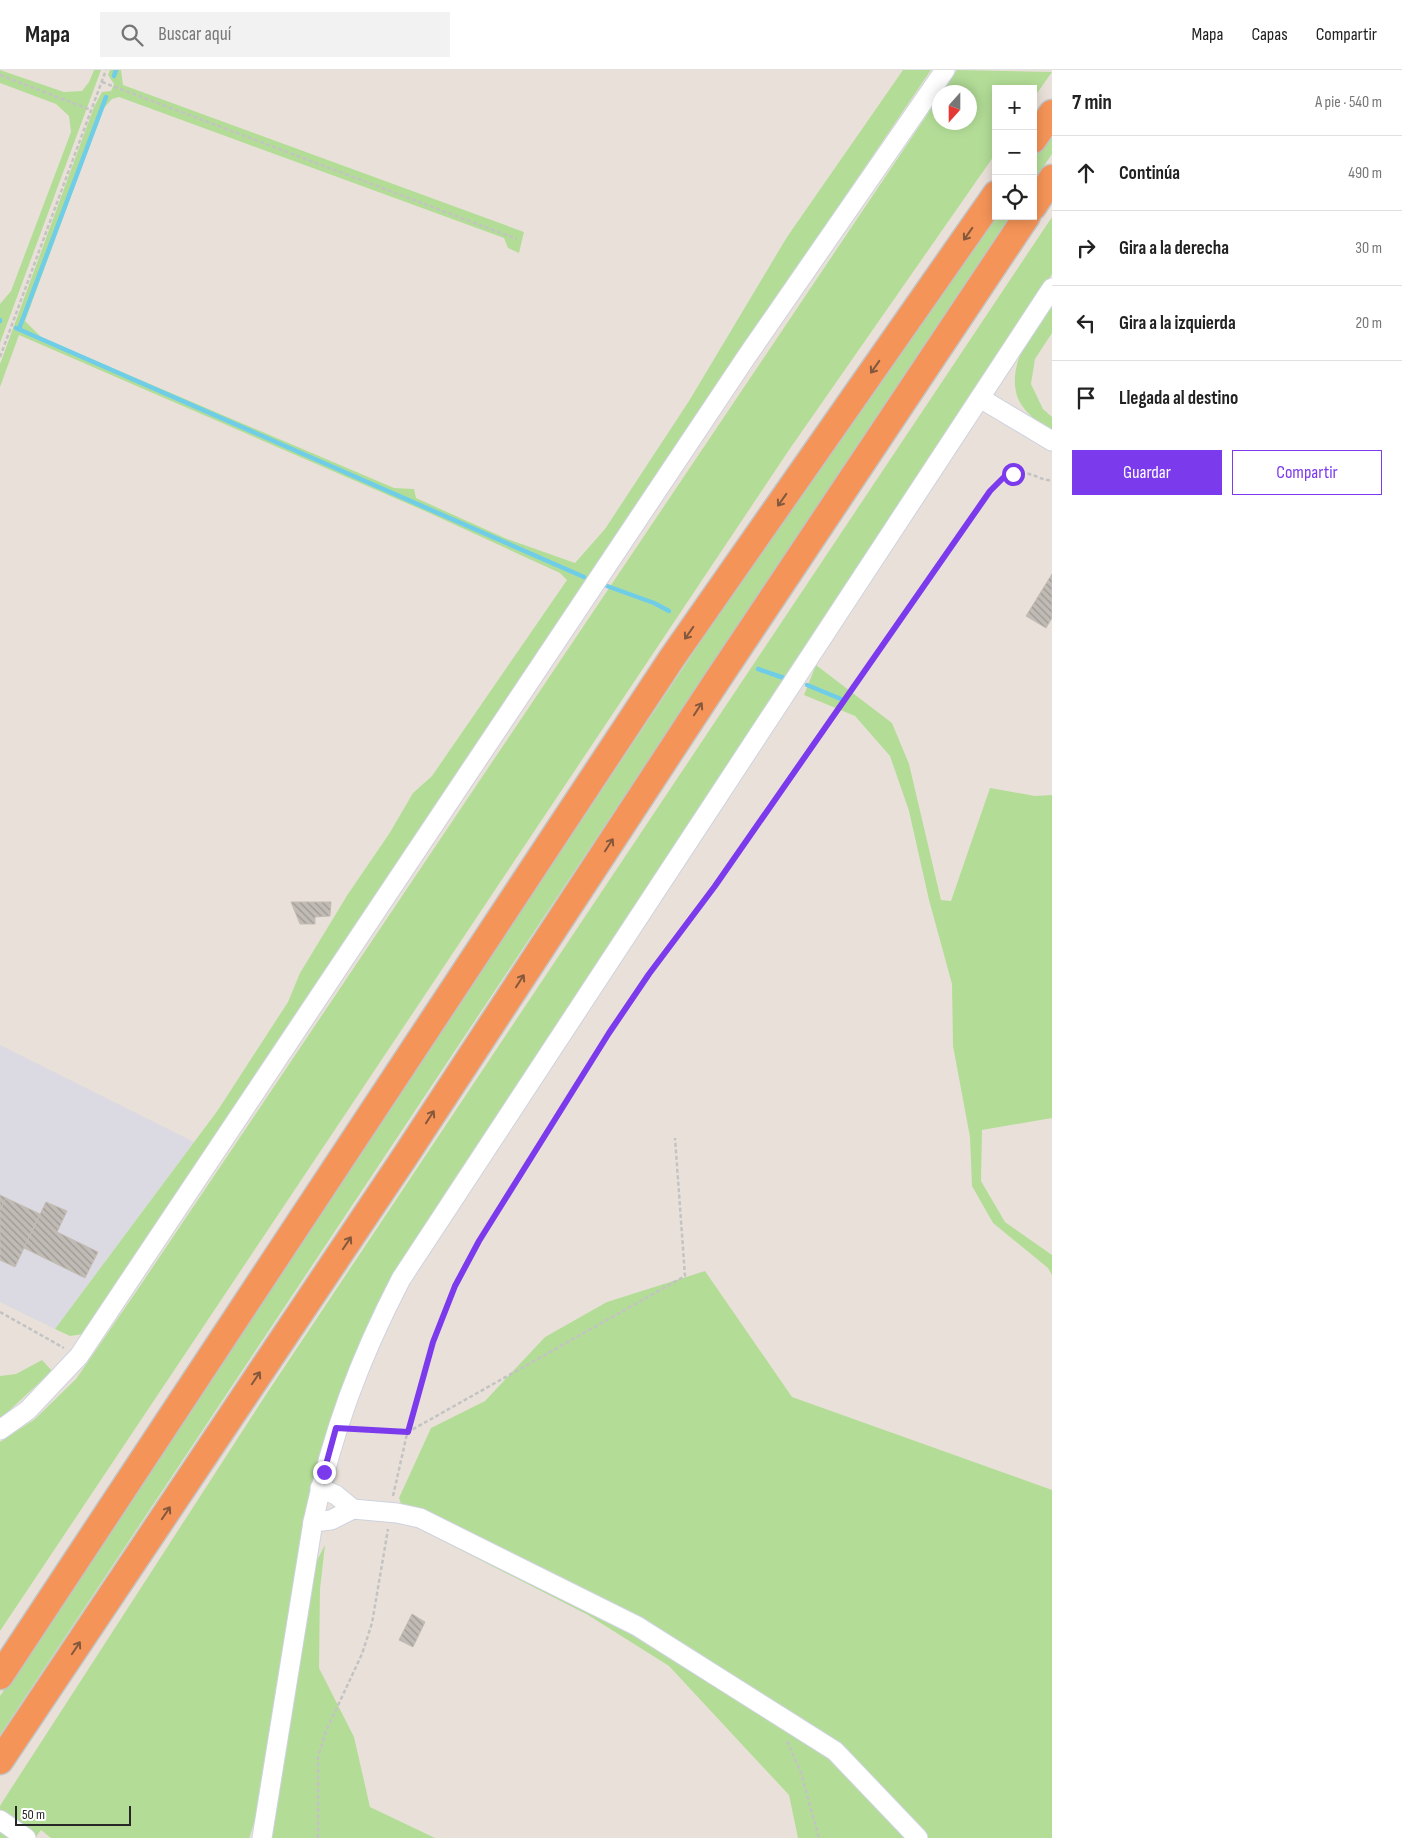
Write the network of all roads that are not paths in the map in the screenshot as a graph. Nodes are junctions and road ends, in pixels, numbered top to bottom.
1 (944, 70) edge
2 (1052, 113) edge
3 (1037, 134) edge
4 (1052, 178) edge
5 (992, 200) edge
6 (1037, 201) edge
7 (1024, 220) edge
8 (1052, 288) edge
9 (980, 398) junction
10 (1052, 441) edge
11 (0, 1430) edge
12 (320, 1488) junction
13 (353, 1509) junction
14 (313, 1522) junction
15 (60, 1671) junction
16 (0, 1676) edge
17 (0, 1761) edge
18 (0, 1782) edge
19 (0, 1820) edge
20 (261, 1837) edge
21 (26, 1838) edge
22 (918, 1838) edge

1 - 11 street
2 - 3 highway
4 - 6 highway
5 -> 16 highway
15 -> 7 highway
8 - 9 street
9 - 10 street
9 - 12 street
12 - 13 street
12 - 14 street
13 - 14 street
13 - 22 street
14 - 20 street
15 - 17 highway
15 - 18 highway
19 - 21 street

